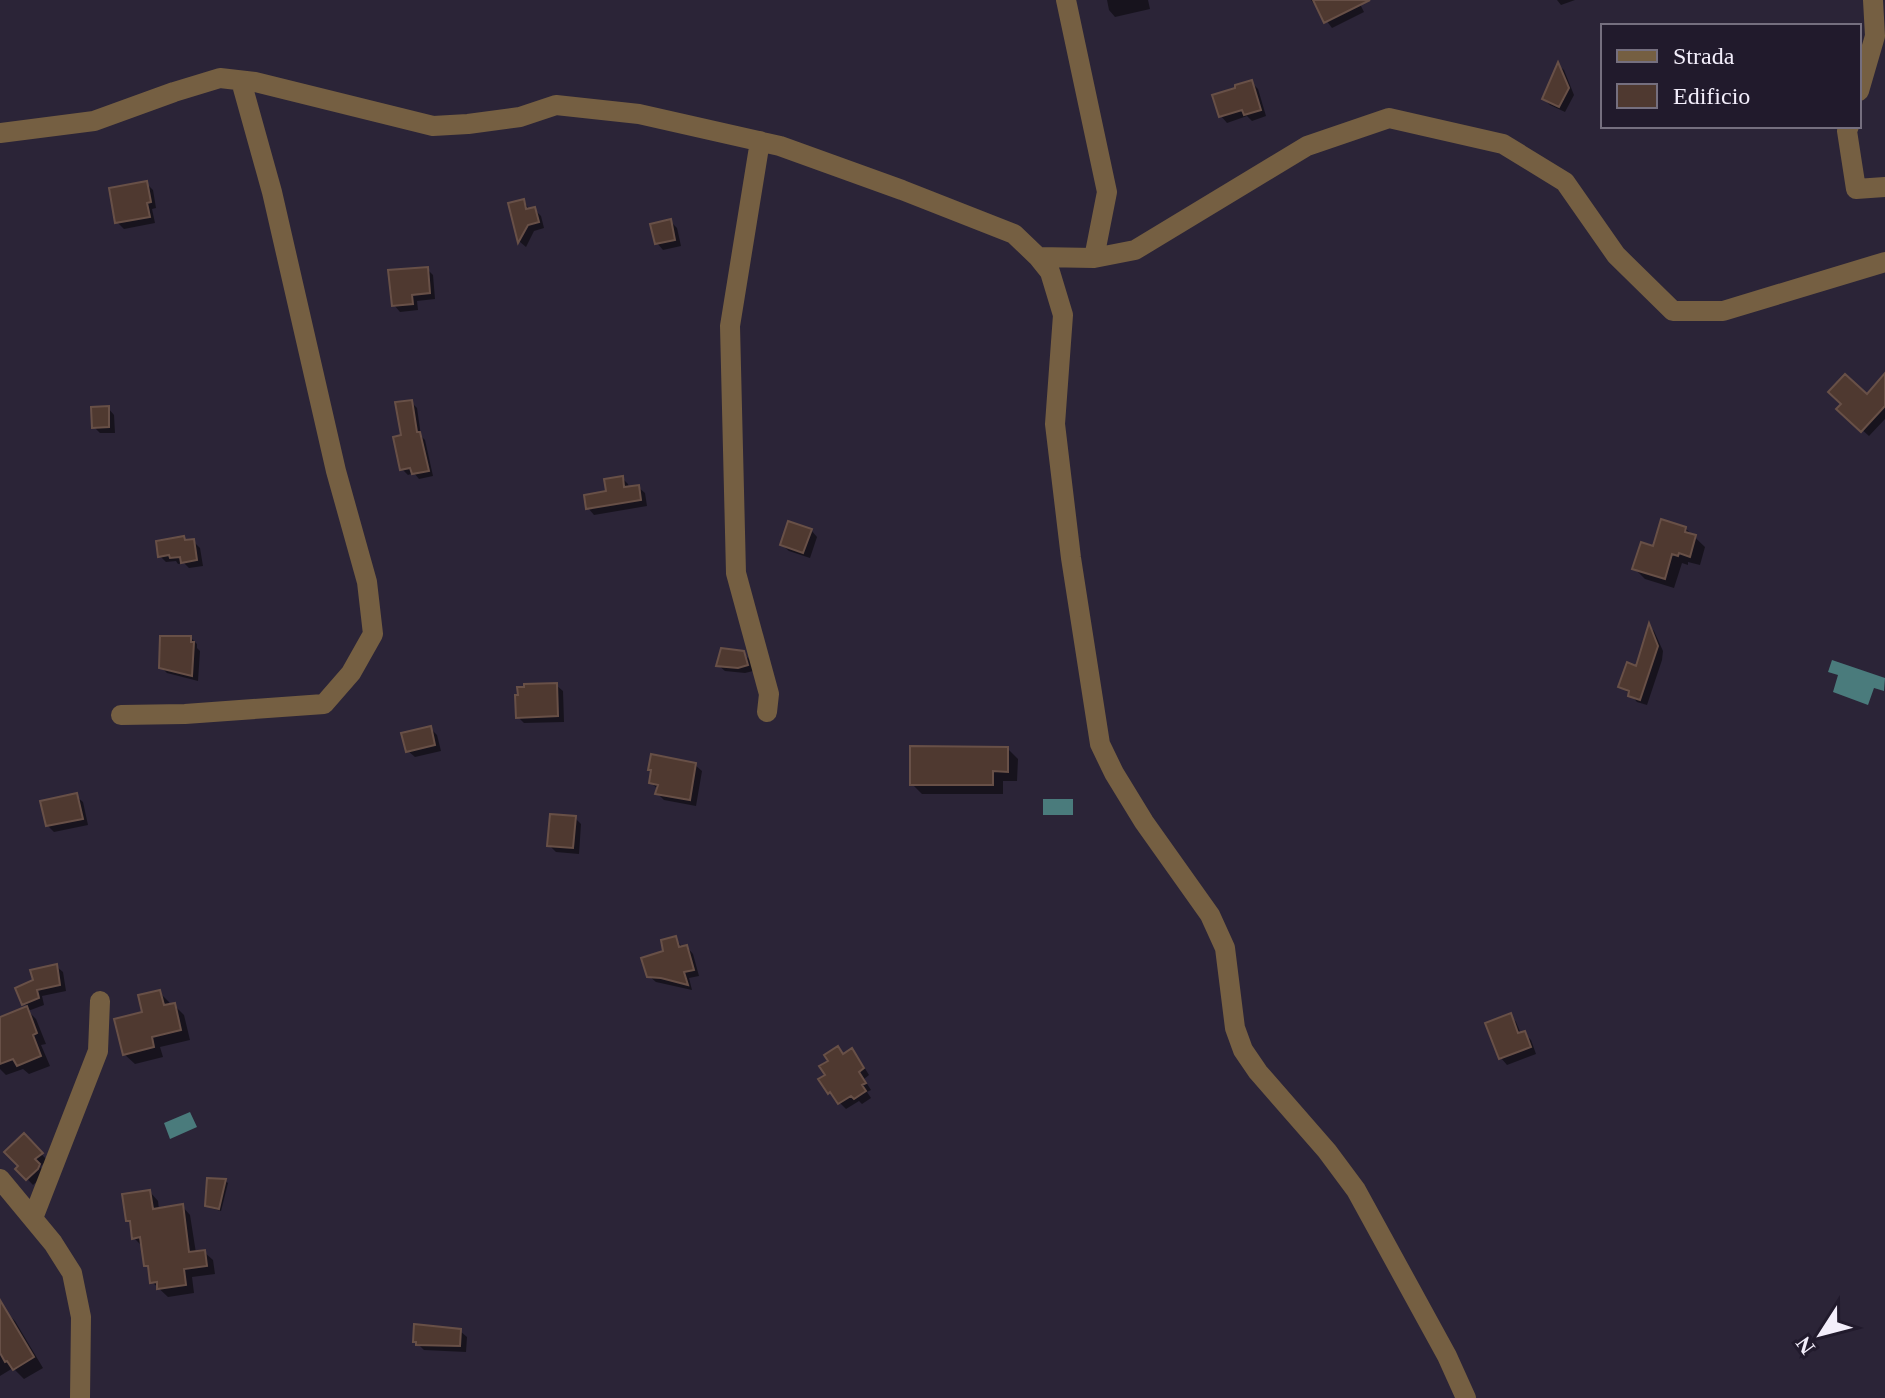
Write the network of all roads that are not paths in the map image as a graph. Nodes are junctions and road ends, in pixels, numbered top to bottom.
1 (1066, 0) edge
2 (1873, 0) edge
3 (241, 81) junction
4 (1861, 84) edge
5 (1848, 128) edge
6 (0, 133) edge
7 (760, 141) junction
8 (1885, 187) edge
9 (1038, 257) junction
10 (1094, 258) junction
11 (1885, 262) edge
12 (767, 712) dead end
13 (121, 715) dead end
14 (100, 1001) dead end
15 (0, 1179) edge
16 (33, 1218) junction
17 (80, 1398) edge
18 (1466, 1398) edge

1 - 10 street
2 - 4 street
3 - 6 street
3 - 7 street
3 - 13 street
5 - 8 street
7 - 9 street
7 - 12 street
9 - 10 street
9 - 18 street
10 - 11 street
14 - 16 street
15 - 16 street
16 - 17 street

